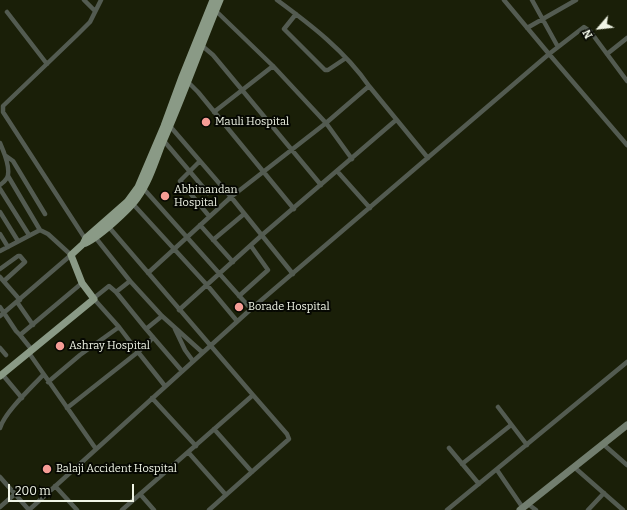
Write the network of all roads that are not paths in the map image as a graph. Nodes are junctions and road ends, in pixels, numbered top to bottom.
1 (84, 0) edge
2 (101, 0) edge
3 (214, 0) edge
4 (277, 0) edge
5 (504, 0) edge
6 (534, 0) edge
7 (576, 0) edge
8 (216, 10) junction
9 (95, 11) junction
10 (7, 12) dead end
11 (296, 14) junction
12 (543, 18) junction
13 (527, 28) junction
14 (627, 38) edge
15 (199, 43) junction
16 (558, 47) junction
17 (549, 54) junction
18 (607, 54) junction
19 (346, 58) junction
20 (48, 64) junction
21 (273, 66) junction
22 (184, 79) junction
23 (627, 81) edge
24 (369, 86) junction
25 (242, 90) junction
26 (1, 105) edge
27 (214, 112) junction
28 (396, 120) junction
29 (326, 123) junction
30 (168, 124) junction
31 (164, 141) junction
32 (0, 144) edge
33 (627, 145) edge
34 (292, 150) junction
35 (6, 156) junction
36 (428, 158) junction
37 (352, 159) junction
38 (200, 161) junction
39 (189, 171) junction
40 (337, 171) junction
41 (264, 172) junction
42 (8, 176) junction
43 (0, 185) edge
44 (321, 185) junction
45 (142, 186) junction
46 (0, 189) edge
47 (208, 193) dead end
48 (231, 197) junction
49 (134, 204) junction
50 (294, 208) junction
51 (370, 208) junction
52 (0, 212) edge
53 (45, 214) dead end
54 (244, 214) junction
55 (209, 216) junction
56 (200, 225) junction
57 (108, 226) junction
58 (40, 230) junction
59 (0, 234) edge
60 (29, 236) junction
61 (262, 236) junction
62 (95, 237) junction
63 (187, 237) junction
64 (213, 240) junction
65 (18, 241) junction
66 (86, 241) junction
67 (251, 246) junction
68 (8, 247) junction
69 (174, 249) junction
70 (0, 251) edge
71 (72, 255) junction
72 (233, 262) junction
73 (0, 269) edge
74 (148, 272) junction
75 (220, 274) junction
76 (293, 274) junction
77 (0, 277) edge
78 (4, 281) junction
79 (130, 281) junction
80 (82, 283) junction
81 (207, 285) junction
82 (116, 292) junction
83 (239, 296) junction
84 (94, 298) junction
85 (18, 301) junction
86 (0, 308) edge
87 (251, 309) junction
88 (179, 310) junction
89 (2, 315) edge
90 (162, 316) junction
91 (238, 321) junction
92 (33, 325) junction
93 (173, 326) junction
94 (119, 327) junction
95 (146, 329) junction
96 (20, 335) junction
97 (153, 337) junction
98 (210, 346) junction
99 (0, 348) edge
100 (31, 352) junction
101 (138, 352) junction
102 (202, 352) junction
103 (6, 355) dead end
104 (193, 361) junction
105 (627, 362) edge
106 (182, 371) junction
107 (1, 375) edge
108 (43, 375) junction
109 (48, 382) junction
110 (166, 386) junction
111 (253, 395) junction
112 (22, 398) junction
113 (152, 398) junction
114 (498, 407) dead end
115 (67, 408) junction
116 (0, 425) edge
117 (511, 425) junction
118 (626, 428) edge
119 (214, 429) junction
120 (603, 444) junction
121 (527, 445) junction
122 (196, 446) junction
123 (449, 448) dead end
124 (96, 449) junction
125 (188, 452) junction
126 (462, 464) junction
127 (627, 465) edge
128 (574, 467) junction
129 (497, 470) junction
130 (252, 472) junction
131 (1, 480) edge
132 (479, 484) junction
133 (55, 486) junction
134 (15, 494) junction
135 (140, 494) junction
136 (604, 494) junction
137 (226, 495) junction
138 (0, 507) edge
139 (524, 507) edge
140 (29, 510) edge
141 (77, 510) edge
142 (122, 510) edge
143 (154, 510) edge
144 (208, 510) edge
145 (447, 510) edge
146 (536, 510) edge
147 (588, 510) edge
148 (621, 510) edge

1 - 9 street
2 - 9 street
3 - 8 main road
3 - 15 main road
4 - 11 street
5 - 13 street
6 - 12 street
7 - 12 street
8 - 15 main road
8 - 21 street
9 - 20 street
10 - 20 street
11 - 19 street
11 - 19 street
12 - 13 street
12 - 16 street
13 - 17 street
14 - 18 street
15 - 22 main road
15 - 25 street
16 - 17 street
16 - 18 street
17 - 33 street
17 - 36 street
18 - 23 street
19 - 24 street
20 - 26 street
21 - 25 street
21 - 29 street
22 - 27 street
22 - 30 main road
24 - 28 street
24 - 29 street
25 - 27 street
25 - 34 street
26 - 66 street
27 - 41 street
28 - 36 street
28 - 37 street
29 - 34 street
29 - 37 street
30 - 31 main road
30 - 38 street
30 - 45 main road
31 - 39 street
31 - 45 main road
32 - 35 street
34 - 41 street
34 - 44 street
35 - 42 street
35 - 53 street
36 - 51 street
37 - 40 street
38 - 39 street
38 - 48 street
39 - 47 street
39 - 55 street
40 - 44 street
40 - 51 street
41 - 48 street
41 - 50 street
42 - 43 street
42 - 58 street
44 - 50 street
45 - 49 main road
45 - 63 street
45 - 66 main road
46 - 60 street
48 - 54 street
48 - 55 street
49 - 57 main road
49 - 69 street
50 - 61 street
51 - 76 street
52 - 65 street
54 - 61 street
54 - 64 street
55 - 56 street
56 - 63 street
56 - 64 street
57 - 62 main road
57 - 74 street
58 - 60 street
58 - 71 street
59 - 68 street
60 - 65 street
61 - 67 street
61 - 76 street
62 - 66 main road
62 - 79 street
63 - 69 street
63 - 75 street
64 - 72 street
65 - 68 street
66 - 71 main road
67 - 72 street
67 - 83 street
68 - 70 street
69 - 74 street
69 - 81 street
71 - 80 main road
71 - 85 street
72 - 75 street
73 - 78 street
74 - 88 street
75 - 81 street
75 - 83 street
76 - 87 street
77 - 78 street
78 - 85 street
79 - 82 street
79 - 90 street
80 - 84 main road
80 - 92 street
81 - 88 street
81 - 91 street
82 - 84 street
82 - 95 street
83 - 87 street
84 - 94 street
84 - 100 main road
85 - 89 street
85 - 92 street
86 - 89 street
87 - 91 street
88 - 98 street
89 - 96 street
90 - 93 street
90 - 95 street
91 - 98 street
92 - 96 street
93 - 102 street
93 - 104 street
94 - 101 street
94 - 109 street
95 - 97 street
96 - 100 street
97 - 101 street
97 - 106 street
98 - 102 street
98 - 111 street
99 - 103 street
100 - 107 main road
100 - 108 street
101 - 110 street
101 - 115 street
102 - 104 street
104 - 106 street
105 - 121 street
106 - 110 street
107 - 112 street
108 - 109 street
108 - 112 street
109 - 115 street
110 - 113 street
111 - 119 street
111 - 130 street
112 - 116 street
113 - 122 street
113 - 124 street
114 - 117 street
115 - 124 street
117 - 121 street
117 - 126 street
118 - 120 street
119 - 122 street
119 - 130 street
120 - 127 street
120 - 128 street
121 - 129 street
122 - 125 street
123 - 126 street
124 - 133 street
125 - 135 street
125 - 137 street
126 - 132 street
128 - 136 street
128 - 139 street
129 - 132 street
129 - 139 street
130 - 137 street
131 - 134 street
132 - 145 street
133 - 140 street
133 - 141 street
134 - 138 street
134 - 140 street
135 - 142 street
135 - 143 street
136 - 147 street
136 - 148 street
137 - 144 street
139 - 146 street

